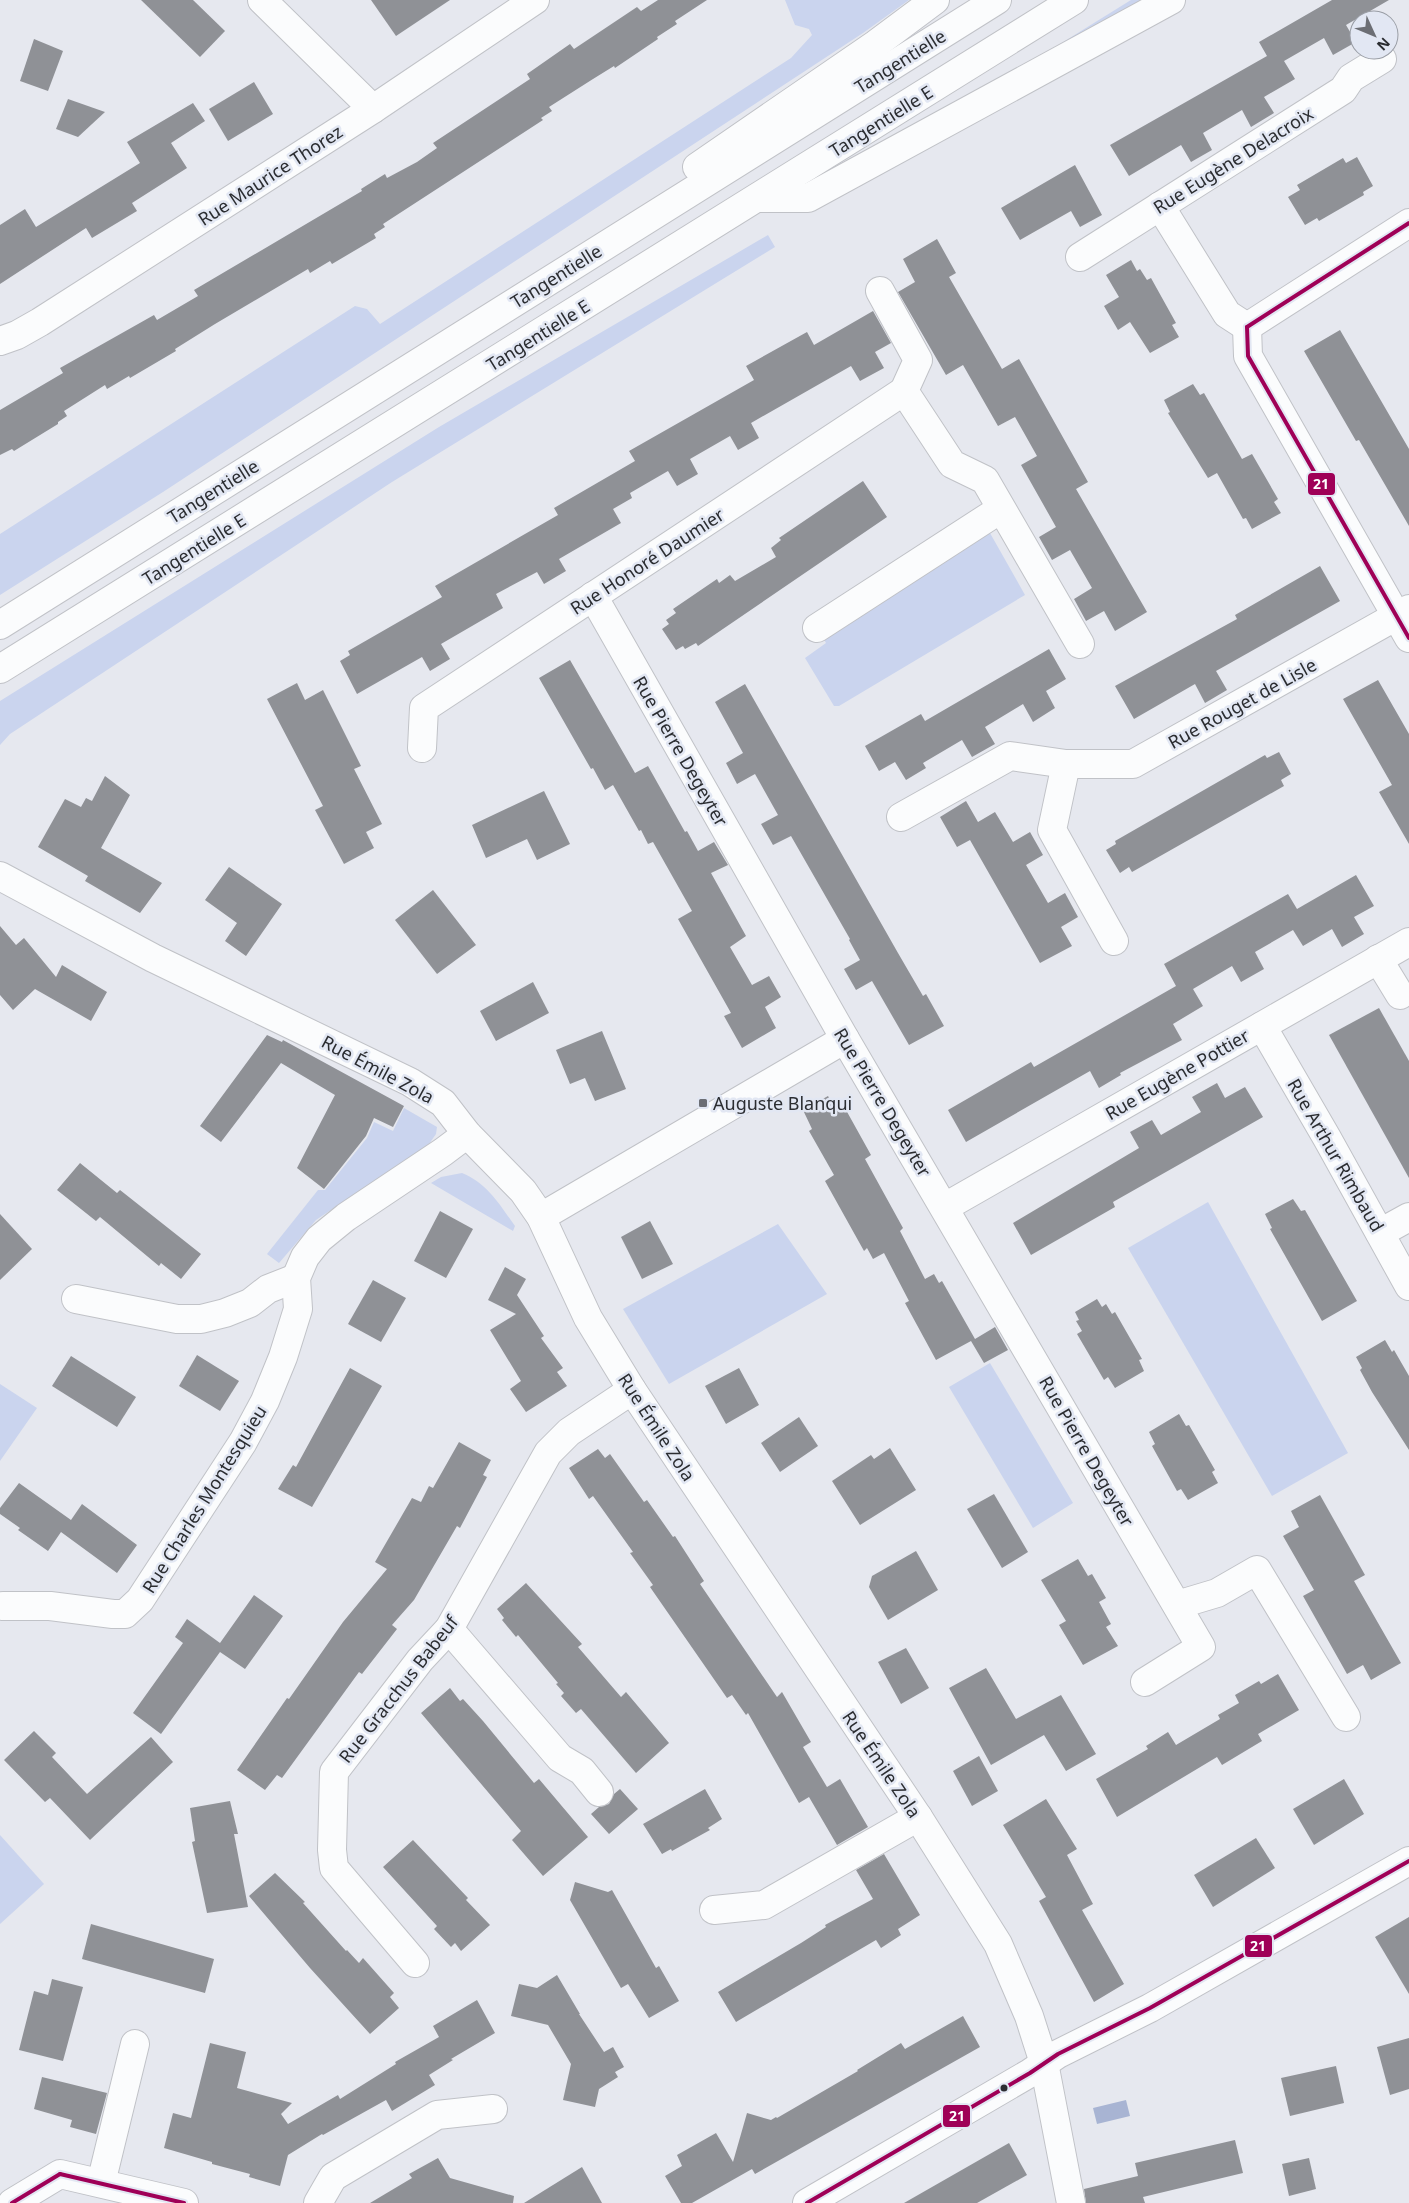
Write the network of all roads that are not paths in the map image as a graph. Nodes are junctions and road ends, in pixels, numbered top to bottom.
1 (262, 0) edge
2 (535, 0) edge
3 (935, 0) edge
4 (997, 0) edge
5 (1074, 0) edge
6 (1171, 0) edge
7 (1380, 60) edge
8 (373, 109) junction
9 (758, 198) junction
10 (1160, 206) junction
11 (1409, 224) edge
12 (1080, 256) dead end
13 (880, 291) dead end
14 (1247, 327) junction
15 (0, 341) edge
16 (904, 391) junction
17 (364, 396) junction
18 (990, 516) dead end
19 (593, 596) junction
20 (1405, 621) edge
21 (0, 625) edge
22 (817, 628) dead end
23 (1080, 644) dead end
24 (0, 669) edge
25 (422, 748) dead end
26 (1066, 764) junction
27 (900, 817) dead end
28 (0, 876) edge
29 (1114, 941) dead end
30 (1409, 942) edge
31 (1378, 959) junction
32 (1400, 996) dead end
33 (1262, 1026) junction
34 (845, 1039) junction
35 (467, 1134) junction
36 (945, 1207) junction
37 (540, 1217) junction
38 (1409, 1217) edge
39 (1380, 1233) junction
40 (296, 1278) junction
41 (1409, 1286) edge
42 (76, 1299) dead end
43 (632, 1390) junction
44 (1177, 1605) junction
45 (3, 1606) dead end
46 (449, 1629) junction
47 (1144, 1682) dead end
48 (1346, 1716) dead end
49 (598, 1792) dead end
50 (918, 1817) junction
51 (1409, 1861) edge
52 (714, 1910) dead end
53 (414, 1963) dead end
54 (136, 2044) dead end
55 (1044, 2063) junction
56 (493, 2109) dead end
57 (102, 2183) junction
58 (12, 2203) edge
59 (184, 2203) edge
60 (318, 2203) edge
61 (807, 2203) edge
62 (1071, 2203) edge

1 - 8 street
2 - 8 street, Rue Maurice Thorez
3 - 17 street
4 - 17 street, Tangentielle
5 - 9 street, Tangentielle E
6 - 9 street
7 - 10 street, Rue Eugène Delacroix
8 - 15 street, Rue Maurice Thorez
9 - 24 street, Tangentielle E
10 - 12 street, Rue Eugène Delacroix
10 - 14 street
11 - 14 street
13 - 16 street
14 - 20 street
16 - 19 street, Rue Honoré Daumier
16 - 23 street
17 - 21 street, Tangentielle
18 - 22 street
19 - 25 street, Rue Honoré Daumier
19 - 34 street, Rue Pierre Degeyter
20 - 26 street, Rue Rouget de Lisle
26 - 27 street, Rue Rouget de Lisle
26 - 29 street
28 - 35 street, Rue Émile Zola
30 - 31 street, Rue Eugène Pottier
31 - 32 street
31 - 33 street, Rue Eugène Pottier
33 - 36 street, Rue Eugène Pottier
33 - 39 street, Rue Arthur Rimbaud
34 - 36 street, Rue Pierre Degeyter
34 - 37 street
35 - 37 street, Rue Émile Zola
35 - 40 street, Rue Charles Montesquieu
36 - 44 street, Rue Pierre Degeyter
37 - 43 street, Rue Émile Zola
38 - 39 street
39 - 41 street, Rue Arthur Rimbaud
40 - 42 street
40 - 45 street, Rue Charles Montesquieu
43 - 46 street, Rue Gracchus Babeuf
43 - 50 street, Rue Émile Zola
44 - 47 street, Rue Pierre Degeyter
44 - 48 street
46 - 49 street
46 - 53 street, Rue Gracchus Babeuf
50 - 52 street
50 - 55 street, Rue Émile Zola
51 - 55 street
54 - 57 street
55 - 61 street
55 - 62 street, Rue Émile Zola
56 - 60 street
57 - 58 street
57 - 59 street

